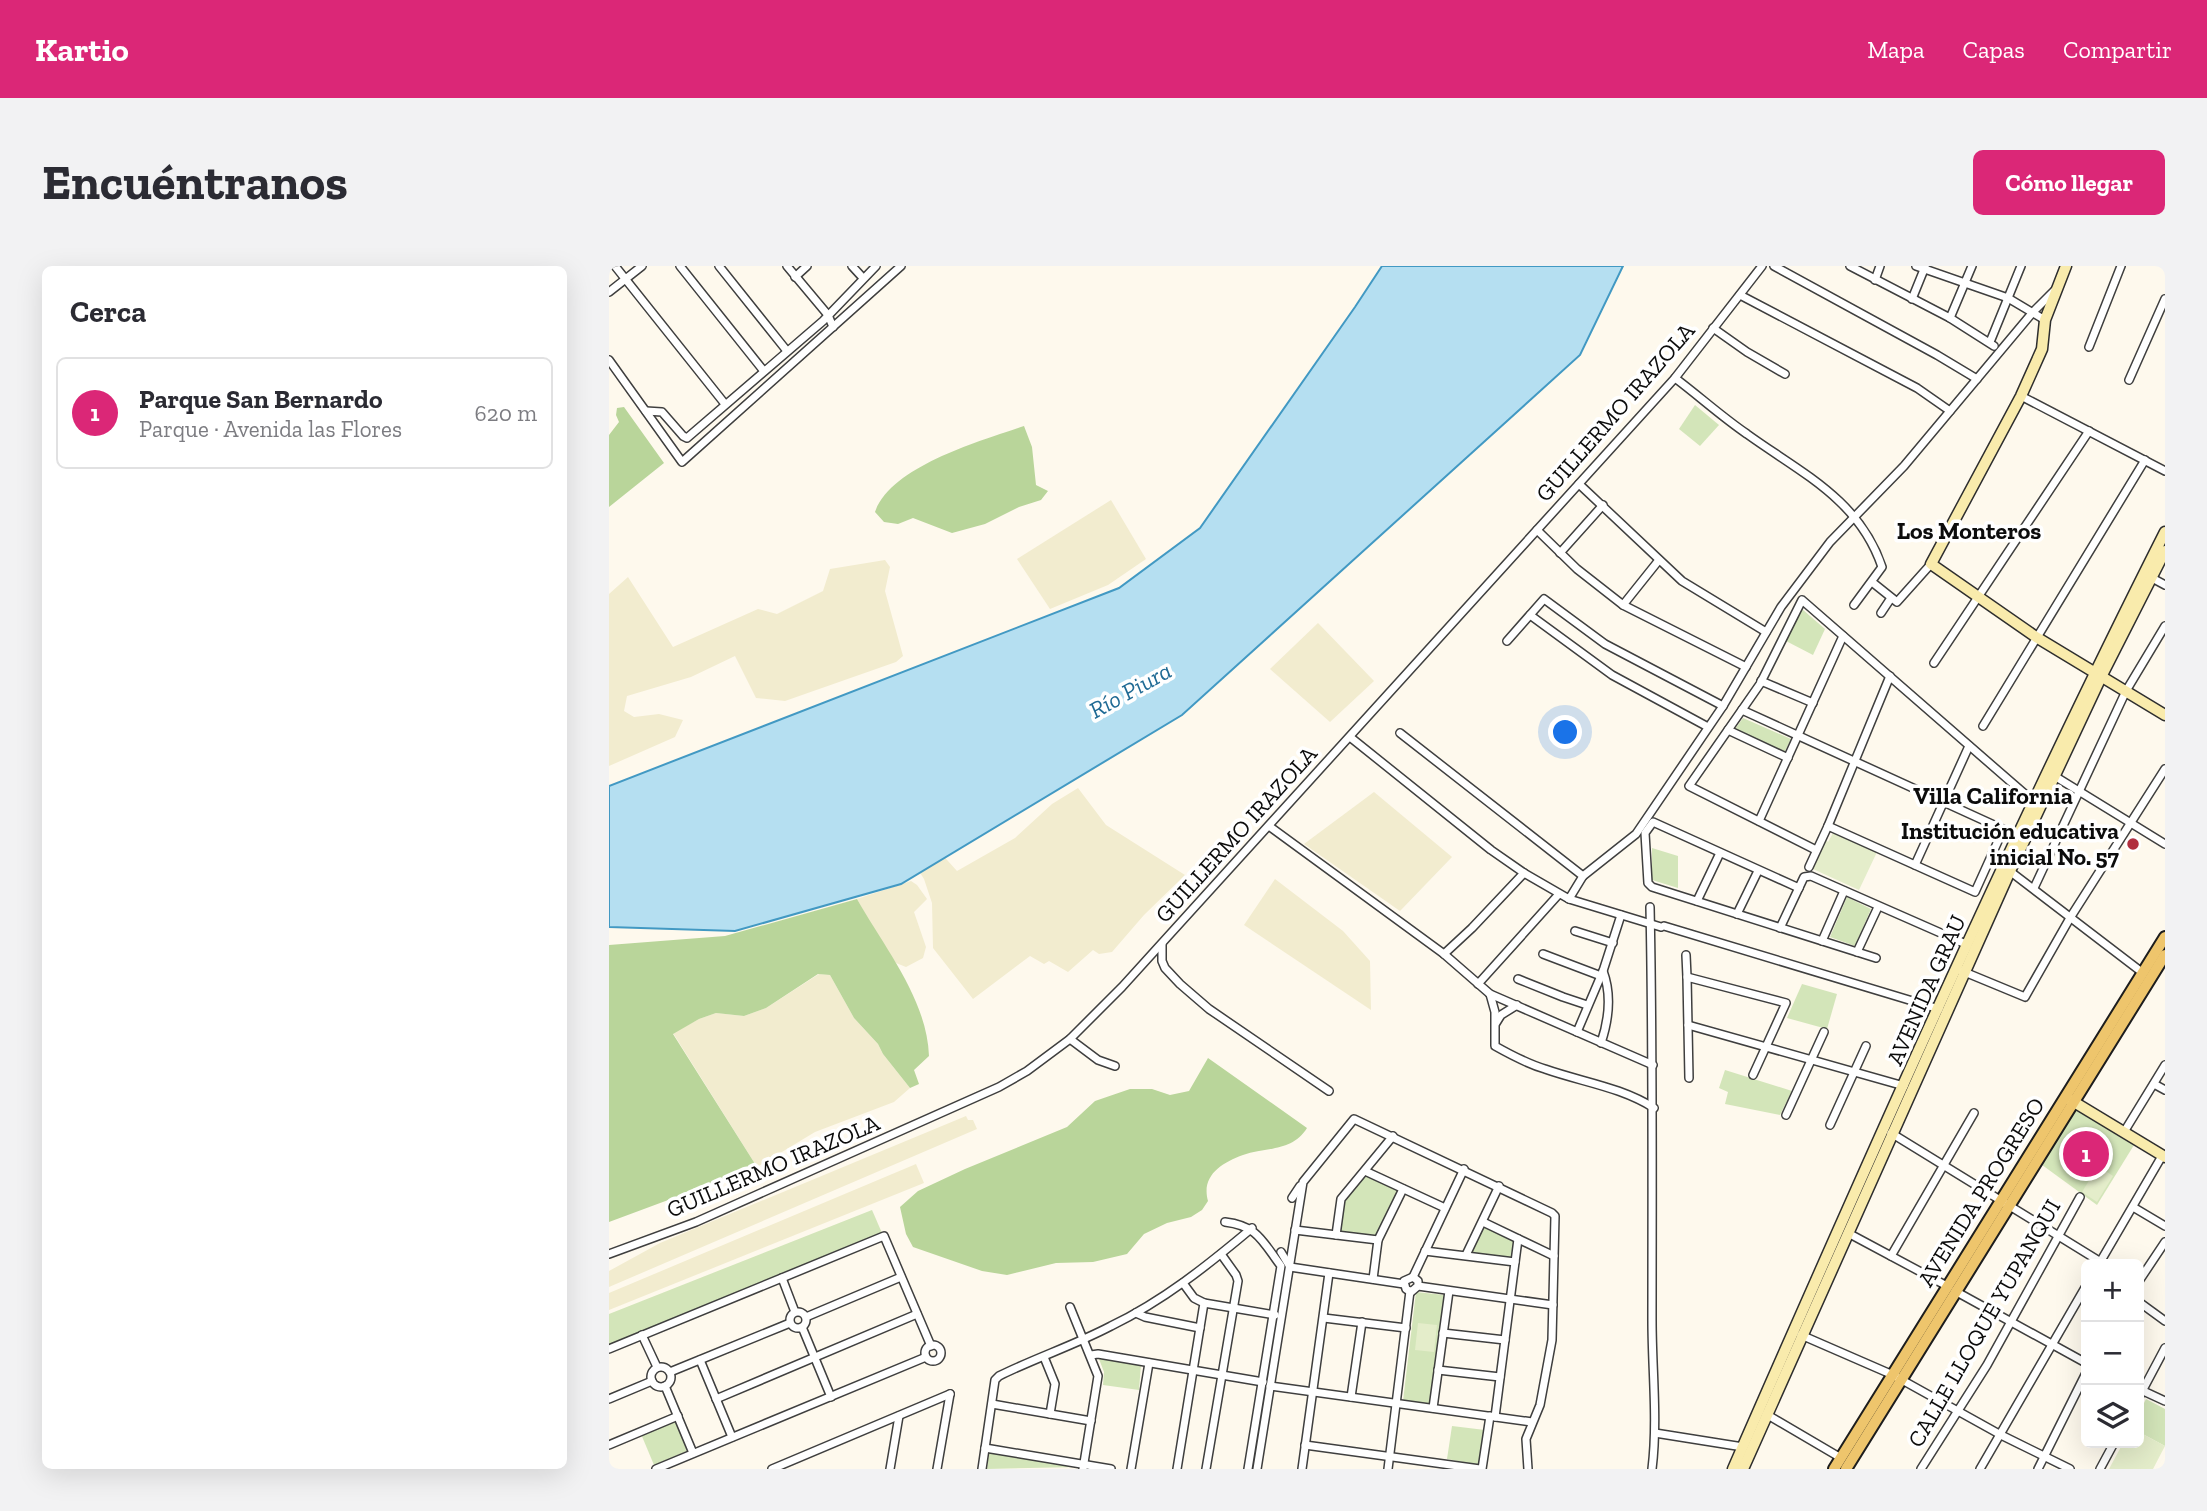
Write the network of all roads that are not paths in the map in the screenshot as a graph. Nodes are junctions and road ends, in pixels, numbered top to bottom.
1 (615, 266) edge
2 (642, 266) edge
3 (680, 266) edge
4 (719, 266) edge
5 (787, 266) edge
6 (807, 266) edge
7 (852, 266) edge
8 (876, 266) edge
9 (901, 266) edge
10 (1762, 266) edge
11 (1774, 266) edge
12 (1850, 266) edge
13 (1880, 266) edge
14 (1916, 266) edge
15 (1972, 266) edge
16 (2021, 266) edge
17 (2066, 266) edge
18 (2121, 266) edge
19 (1925, 268) edge
20 (795, 276) junction
21 (863, 278) junction
22 (625, 279) junction
23 (1875, 280) junction
24 (1965, 283) junction
25 (2057, 288) junction
26 (609, 292) edge
27 (1740, 295) junction
28 (2008, 298) junction
29 (1912, 299) junction
30 (2165, 299) edge
31 (2033, 312) junction
32 (828, 315) junction
33 (1950, 318) junction
34 (2045, 320) junction
35 (833, 327) junction
36 (1713, 328) junction
37 (2089, 347) dead end
38 (787, 351) junction
39 (609, 360) edge
40 (763, 370) junction
41 (1785, 373) dead end
42 (1675, 378) junction
43 (1977, 379) junction
44 (2129, 380) dead end
45 (2021, 396) junction
46 (725, 404) junction
47 (646, 411) junction
48 (1950, 411) junction
49 (2088, 431) junction
50 (2145, 460) junction
51 (2165, 471) edge
52 (1579, 484) junction
53 (1603, 505) junction
54 (1856, 516) junction
55 (1537, 530) junction
56 (2165, 532) edge
57 (2165, 551) edge
58 (1560, 553) junction
59 (1659, 560) junction
60 (1931, 564) junction
61 (2152, 578) junction
62 (1872, 582) junction
63 (2165, 585) edge
64 (1978, 596) junction
65 (1894, 600) junction
66 (1623, 605) junction
67 (1854, 605) dead end
68 (1881, 613) dead end
69 (1530, 615) junction
70 (2165, 626) edge
71 (1766, 632) junction
72 (1843, 636) junction
73 (2036, 637) junction
74 (1507, 641) dead end
75 (1934, 663) dead end
76 (1746, 667) junction
77 (2098, 673) junction
78 (1890, 676) junction
79 (1761, 681) junction
80 (2126, 691) junction
81 (1813, 703) junction
82 (1723, 706) junction
83 (1742, 710) junction
84 (2165, 715) edge
85 (1983, 726) dead end
86 (1708, 727) junction
87 (1728, 730) junction
88 (1399, 733) dead end
89 (1798, 736) junction
90 (1350, 737) junction
91 (1969, 746) junction
92 (1788, 758) junction
93 (1854, 762) junction
94 (2165, 769) edge
95 (2056, 777) junction
96 (2079, 790) junction
97 (2034, 802) junction
98 (1943, 803) junction
99 (1759, 821) junction
100 (2131, 822) junction
101 (1828, 825) junction
102 (1269, 826) junction
103 (2003, 830) junction
104 (2018, 836) junction
105 (2165, 844) edge
106 (1816, 850) junction
107 (1720, 853) junction
108 (1915, 865) junction
109 (1809, 867) dead end
110 (2007, 869) junction
111 (1758, 871) junction
112 (1524, 873) junction
113 (1583, 876) junction
114 (1799, 888) junction
115 (2034, 888) junction
116 (1844, 891) junction
117 (1559, 894) junction
118 (1569, 899) junction
119 (1697, 901) junction
120 (1878, 906) junction
121 (1650, 907) dead end
122 (1737, 914) junction
123 (1621, 915) junction
124 (2070, 918) junction
125 (1651, 925) junction
126 (1780, 928) junction
127 (1575, 931) dead end
128 (1822, 941) junction
129 (1162, 943) junction
130 (1613, 943) junction
131 (1968, 945) junction
132 (2163, 948) edge
133 (1857, 952) junction
134 (1444, 954) junction
135 (1543, 954) dead end
136 (1686, 955) dead end
137 (1876, 958) dead end
138 (1961, 970) junction
139 (2143, 973) junction
140 (1602, 974) junction
141 (1687, 977) junction
142 (1518, 979) dead end
143 (1478, 984) junction
144 (1490, 994) junction
145 (1517, 1005) junction
146 (1587, 1005) junction
147 (1939, 1009) junction
148 (1496, 1023) junction
149 (1688, 1025) junction
150 (1577, 1032) junction
151 (1824, 1032) dead end
152 (1070, 1039) junction
153 (1601, 1044) junction
154 (1765, 1046) junction
155 (1866, 1046) dead end
156 (1811, 1060) junction
157 (1653, 1065) junction
158 (2165, 1065) edge
159 (1115, 1066) dead end
160 (1854, 1072) junction
161 (1753, 1075) dead end
162 (1689, 1078) dead end
163 (2154, 1084) junction
164 (1904, 1086) junction
165 (2165, 1090) edge
166 (1329, 1091) dead end
167 (2069, 1099) junction
168 (1654, 1108) junction
169 (1975, 1113) dead end
170 (1786, 1115) dead end
171 (1830, 1125) dead end
172 (1888, 1132) junction
173 (2124, 1132) junction
174 (1392, 1136) junction
175 (2164, 1156) edge
176 (1945, 1165) junction
177 (1464, 1169) junction
178 (1365, 1171) junction
179 (1303, 1182) junction
180 (1499, 1186) junction
181 (1403, 1189) junction
182 (2080, 1197) dead end
183 (1292, 1198) dead end
184 (2004, 1203) junction
185 (2133, 1206) junction
186 (1445, 1208) junction
187 (1225, 1222) dead end
188 (1483, 1222) junction
189 (2165, 1226) edge
190 (1252, 1228) junction
191 (1295, 1230) junction
192 (1848, 1233) junction
193 (1336, 1235) junction
194 (2058, 1235) junction
195 (1518, 1239) junction
196 (1378, 1240) junction
197 (2165, 1242) edge
198 (1425, 1251) junction
199 (1281, 1252) dead end
200 (609, 1254) edge
201 (1221, 1254) junction
202 (1466, 1255) junction
203 (1554, 1256) junction
204 (1891, 1256) junction
205 (2095, 1259) edge
206 (2103, 1259) edge
207 (1515, 1262) junction
208 (1290, 1267) junction
209 (1329, 1273) junction
210 (2144, 1274) edge
211 (901, 1277) junction
212 (1413, 1277) junction
213 (782, 1278) junction
214 (1373, 1279) junction
215 (1183, 1283) junction
216 (1404, 1284) junction
217 (1418, 1286) junction
218 (1951, 1288) junction
219 (1449, 1291) junction
220 (1410, 1292) junction
221 (2081, 1294) edge
222 (1510, 1299) junction
223 (1204, 1303) junction
224 (1553, 1306) junction
225 (2144, 1306) edge
226 (1070, 1307) dead end
227 (1234, 1307) junction
228 (795, 1312) junction
229 (1136, 1313) junction
230 (918, 1314) junction
231 (1275, 1315) junction
232 (806, 1317) junction
233 (1324, 1318) junction
234 (2165, 1321) edge
235 (1362, 1322) junction
236 (2010, 1322) junction
237 (790, 1323) junction
238 (802, 1327) junction
239 (1200, 1328) junction
240 (1406, 1328) junction
241 (1443, 1333) junction
242 (1798, 1334) junction
243 (642, 1335) junction
244 (1505, 1339) junction
245 (1083, 1340) junction
246 (2051, 1345) junction
247 (931, 1346) junction
248 (2165, 1348) edge
249 (609, 1349) edge
250 (1091, 1355) junction
251 (926, 1357) junction
252 (1044, 1357) junction
253 (815, 1358) junction
254 (700, 1360) junction
255 (2081, 1360) edge
256 (1149, 1363) junction
257 (657, 1367) junction
258 (1192, 1370) junction
259 (1438, 1370) junction
260 (670, 1372) junction
261 (1222, 1374) junction
262 (1500, 1377) junction
263 (1897, 1378) junction
264 (652, 1381) junction
265 (2081, 1383) edge
266 (1267, 1384) junction
267 (2144, 1385) edge
268 (665, 1386) junction
269 (1312, 1392) junction
270 (2144, 1393) edge
271 (831, 1397) junction
272 (1351, 1397) junction
273 (609, 1399) edge
274 (716, 1399) junction
275 (2165, 1401) edge
276 (1397, 1403) junction
277 (992, 1404) junction
278 (1433, 1408) junction
279 (1957, 1412) junction
280 (1763, 1413) junction
281 (1050, 1414) junction
282 (678, 1416) junction
283 (899, 1416) junction
284 (1492, 1416) junction
285 (1091, 1421) junction
286 (1532, 1422) junction
287 (1655, 1433) junction
288 (2001, 1435) junction
289 (732, 1437) junction
290 (609, 1445) edge
291 (1305, 1445) junction
292 (1743, 1447) junction
293 (985, 1448) junction
294 (2111, 1448) edge
295 (693, 1453) junction
296 (1390, 1457) junction
297 (2045, 1457) junction
298 (1848, 1465) edge
299 (1083, 1467) edge
300 (889, 1468) edge
301 (656, 1469) edge
302 (772, 1469) edge
303 (937, 1469) edge
304 (982, 1469) edge
305 (1111, 1469) edge
306 (1131, 1469) edge
307 (1177, 1469) edge
308 (1206, 1469) edge
309 (1248, 1469) edge
310 (1257, 1469) edge
311 (1302, 1469) edge
312 (1388, 1469) edge
313 (1481, 1469) edge
314 (1528, 1469) edge
315 (1652, 1469) edge
316 (1733, 1469) edge
317 (1743, 1469) edge
318 (1834, 1469) edge
319 (1921, 1469) edge
320 (1980, 1469) edge
321 (2038, 1469) edge
322 (2070, 1469) edge
323 (2100, 1469) edge

1 - 22 street
2 - 22 street
3 - 40 street
4 - 38 street
5 - 20 street
6 - 20 street
7 - 21 street
8 - 21 street
9 - 35 street
10 - 27 street, GUILLERMO IRAZOLA
11 - 43 street
12 - 23 street
13 - 23 street
14 - 19 street
15 - 24 street
16 - 28 street
17 - 25 street
18 - 37 street
19 - 24 street
19 - 29 street
20 - 32 street
21 - 32 street
22 - 26 street
22 - 46 street
23 - 29 street
24 - 28 street
24 - 33 street
25 - 31 street
25 - 34 street
27 - 36 street, GUILLERMO IRAZOLA
27 - 48 street
28 - 31 street
28 - 33 street
29 - 33 street
30 - 44 street
31 - 34 street
31 - 43 street
32 - 35 street
32 - 38 street
34 - 45 street
35 - 47 street
36 - 41 street
36 - 42 street, GUILLERMO IRAZOLA
38 - 40 street
39 - 47 street
40 - 46 street
42 - 52 street, GUILLERMO IRAZOLA
42 - 54 street
43 - 48 street
45 - 49 street
45 - 60 street
46 - 47 street
48 - 54 street
49 - 50 street
49 - 64 street
50 - 51 street
50 - 73 street
52 - 53 street
52 - 55 street, GUILLERMO IRAZOLA
53 - 58 street
53 - 59 street
54 - 62 street
54 - 71 street
55 - 58 street
55 - 90 street, GUILLERMO IRAZOLA
56 - 77 street, AVENIDA GRAU
57 - 61 street, AVENIDA GRAU
58 - 66 street
59 - 66 street
59 - 71 street
60 - 64 street
60 - 65 street
61 - 63 street
61 - 77 street, AVENIDA GRAU
62 - 65 street
62 - 67 street
64 - 73 street
64 - 75 street
65 - 68 street
66 - 76 street
69 - 74 street
69 - 82 street
69 - 86 street
70 - 80 street
71 - 76 street
72 - 78 street
72 - 79 street
72 - 81 street
73 - 77 street
73 - 85 street
76 - 82 street
77 - 80 street
77 - 95 street, AVENIDA GRAU
77 - 97 street, AVENIDA GRAU
78 - 91 street
78 - 93 street
79 - 81 street
79 - 83 street
80 - 84 street
80 - 96 street
81 - 89 street
82 - 86 street
83 - 87 street
83 - 89 street
86 - 113 street
87 - 92 street
87 - 99 street
88 - 113 street
89 - 92 street
89 - 93 street
90 - 102 street, GUILLERMO IRAZOLA
90 - 112 street
91 - 97 street
91 - 98 street
92 - 99 street
93 - 98 street
93 - 101 street
94 - 100 street
95 - 96 street
95 - 110 street, AVENIDA GRAU
96 - 100 street
96 - 115 street
97 - 104 street, AVENIDA GRAU
98 - 103 street
98 - 108 street
99 - 106 street
100 - 105 street
100 - 124 street
101 - 106 street
101 - 108 street
102 - 129 street, GUILLERMO IRAZOLA
102 - 134 street
103 - 104 street
103 - 108 street
104 - 110 street, AVENIDA GRAU
106 - 109 street
107 - 111 street
107 - 119 street
107 - 119 street
110 - 115 street
110 - 131 street, AVENIDA GRAU
110 - 138 street, AVENIDA GRAU
111 - 114 street
111 - 122 street
112 - 117 street
112 - 134 street
113 - 118 street
114 - 116 street
114 - 126 street
115 - 124 street
116 - 120 street
116 - 128 street
117 - 118 street
117 - 143 street
118 - 123 street
119 - 122 street
120 - 131 street
120 - 133 street
121 - 125 street
122 - 126 street
123 - 125 street
123 - 130 street
124 - 138 street
124 - 139 street
125 - 147 street
125 - 157 street
126 - 128 street
127 - 130 street
128 - 133 street
129 - 152 street, GUILLERMO IRAZOLA
129 - 166 street
130 - 140 street
131 - 138 street, AVENIDA GRAU
132 - 139 main road, AVENIDA PROGRESO
132 - 167 main road, AVENIDA PROGRESO
133 - 137 street
134 - 143 street
135 - 140 street
136 - 141 street
138 - 147 street, AVENIDA GRAU
138 - 172 street, AVENIDA GRAU
139 - 167 main road, AVENIDA PROGRESO
140 - 146 street
140 - 153 street
141 - 149 street
141 - 154 street
142 - 146 street
143 - 144 street
144 - 145 street
144 - 148 street
145 - 148 street
145 - 150 street
146 - 150 street
147 - 164 street, AVENIDA GRAU
148 - 168 street
149 - 154 street
149 - 162 street
150 - 153 street
151 - 156 street
152 - 159 street
152 - 200 street, GUILLERMO IRAZOLA
153 - 157 street
154 - 156 street
154 - 161 street
155 - 160 street
156 - 160 street
156 - 170 street
157 - 168 street
158 - 163 street
160 - 164 street
160 - 171 street
163 - 165 street
163 - 173 street
164 - 172 street, AVENIDA GRAU
167 - 173 street
167 - 184 main road, AVENIDA PROGRESO
168 - 287 street
169 - 176 street
172 - 176 street
172 - 192 street, AVENIDA GRAU
172 - 242 street, AVENIDA GRAU
173 - 175 street
174 - 177 street
174 - 178 street
174 - 179 street
175 - 185 street
176 - 184 street
176 - 204 street
177 - 180 street
177 - 186 street
178 - 181 street
178 - 193 street
179 - 183 street
179 - 191 street
180 - 188 street
180 - 203 street
181 - 186 street
181 - 196 street
182 - 194 street, CALLE LLOQUE YUPANQUI
184 - 194 street
184 - 218 main road, AVENIDA PROGRESO
185 - 189 street
185 - 206 street
186 - 198 street
187 - 190 street
188 - 195 street
188 - 202 street
190 - 201 street
190 - 231 street
191 - 193 street
191 - 208 street
192 - 204 street
192 - 242 street, AVENIDA GRAU
193 - 196 street
194 - 205 street
194 - 236 street, CALLE LLOQUE YUPANQUI
195 - 203 street
195 - 207 street
196 - 214 street
197 - 210 street
198 - 202 street
198 - 212 street
199 - 208 street
201 - 215 street
201 - 227 street
202 - 207 street
203 - 224 street
204 - 218 street
207 - 222 street
208 - 209 street
208 - 266 street
209 - 214 street
209 - 233 street
211 - 213 street
211 - 230 street
211 - 232 street
212 - 216 street
212 - 217 street
213 - 228 street
213 - 243 street
214 - 216 street
215 - 223 street
215 - 229 street
216 - 220 street
217 - 219 street
217 - 220 street
218 - 236 street
218 - 263 main road, AVENIDA PROGRESO
219 - 222 street
219 - 241 street
220 - 240 street
221 - 246 street
222 - 224 street
222 - 244 street
223 - 227 street
223 - 239 street
224 - 286 street
225 - 234 street
226 - 245 street
227 - 231 street
227 - 261 street
228 - 232 street
228 - 237 street
229 - 239 street
229 - 245 street
230 - 247 street
230 - 253 street
231 - 266 street
232 - 238 street
233 - 235 street
233 - 269 street
235 - 240 street
235 - 272 street
236 - 246 street
236 - 279 street, CALLE LLOQUE YUPANQUI
237 - 238 street
237 - 254 street
238 - 253 street
239 - 258 street
240 - 276 street
241 - 244 street
241 - 259 street
242 - 263 street
242 - 280 street, AVENIDA GRAU
243 - 249 street
243 - 257 street
244 - 262 street
245 - 250 street
245 - 252 street
246 - 255 street
246 - 288 street
247 - 251 street
247 - 251 street
248 - 267 street
250 - 256 street
250 - 285 street
251 - 271 street
252 - 277 street
252 - 281 street
253 - 271 street
253 - 274 street
254 - 260 street
254 - 274 street
256 - 258 street
256 - 306 street
257 - 260 street
257 - 264 street
258 - 261 street
258 - 307 street
259 - 262 street
259 - 278 street
260 - 268 street
261 - 266 street
261 - 308 street
262 - 284 street
263 - 279 street
263 - 298 main road, AVENIDA PROGRESO
264 - 268 street
264 - 273 street
265 - 297 street
266 - 269 street
266 - 309 street
266 - 310 street
268 - 282 street
269 - 272 street
269 - 291 street
270 - 275 street
271 - 289 street
272 - 276 street
274 - 289 street
276 - 278 street
276 - 296 street
277 - 281 street
277 - 293 street
278 - 284 street
279 - 288 street
279 - 319 street, CALLE LLOQUE YUPANQUI
280 - 292 street, AVENIDA GRAU
280 - 298 street
280 - 317 street, AVENIDA GRAU
281 - 285 street
282 - 290 street
282 - 295 street
283 - 300 street
283 - 302 street
283 - 303 street
284 - 286 street
284 - 313 street
285 - 299 street
286 - 314 street
287 - 292 street
287 - 315 street
288 - 297 street
288 - 320 street
289 - 295 street
291 - 296 street
291 - 311 street
292 - 316 street, AVENIDA GRAU
293 - 299 street
293 - 304 street
294 - 323 street
295 - 301 street
296 - 312 street
296 - 313 street
297 - 321 street
297 - 322 street
298 - 318 main road, AVENIDA PROGRESO
299 - 305 street

